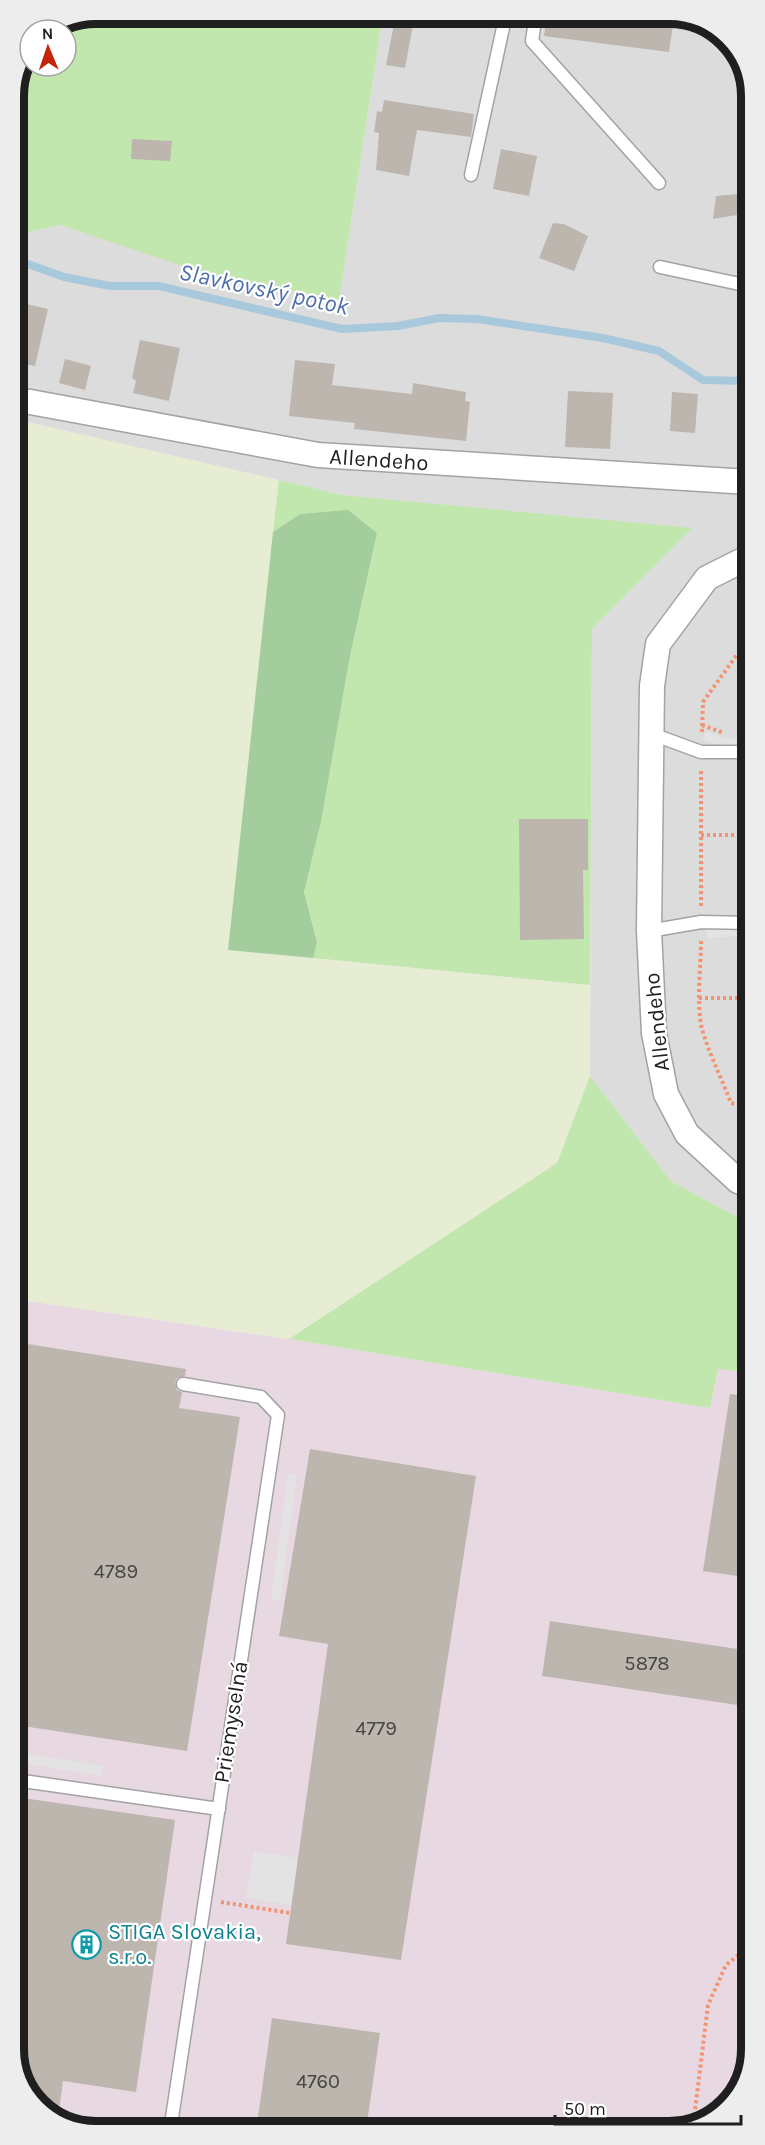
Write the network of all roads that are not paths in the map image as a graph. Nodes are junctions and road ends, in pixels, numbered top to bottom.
1 (504, 24) edge
2 (535, 24) edge
3 (471, 175) dead end
4 (659, 183) dead end
5 (660, 267) dead end
6 (741, 284) edge
7 (24, 401) edge
8 (741, 481) edge
9 (741, 561) edge
10 (652, 734) junction
11 (741, 752) edge
12 (741, 923) edge
13 (649, 931) junction
14 (741, 1182) edge
15 (183, 1384) dead end
16 (24, 1781) edge
17 (219, 1809) junction
18 (172, 2121) edge

1 - 3 lane
2 - 4 lane
5 - 6 lane
7 - 8 street, Allendeho
9 - 10 street, Allendeho
10 - 11 lane
10 - 13 street, Allendeho
12 - 13 lane
13 - 14 street, Allendeho
15 - 17 lane, Priemyselná
16 - 17 lane
17 - 18 lane, Priemyselná

